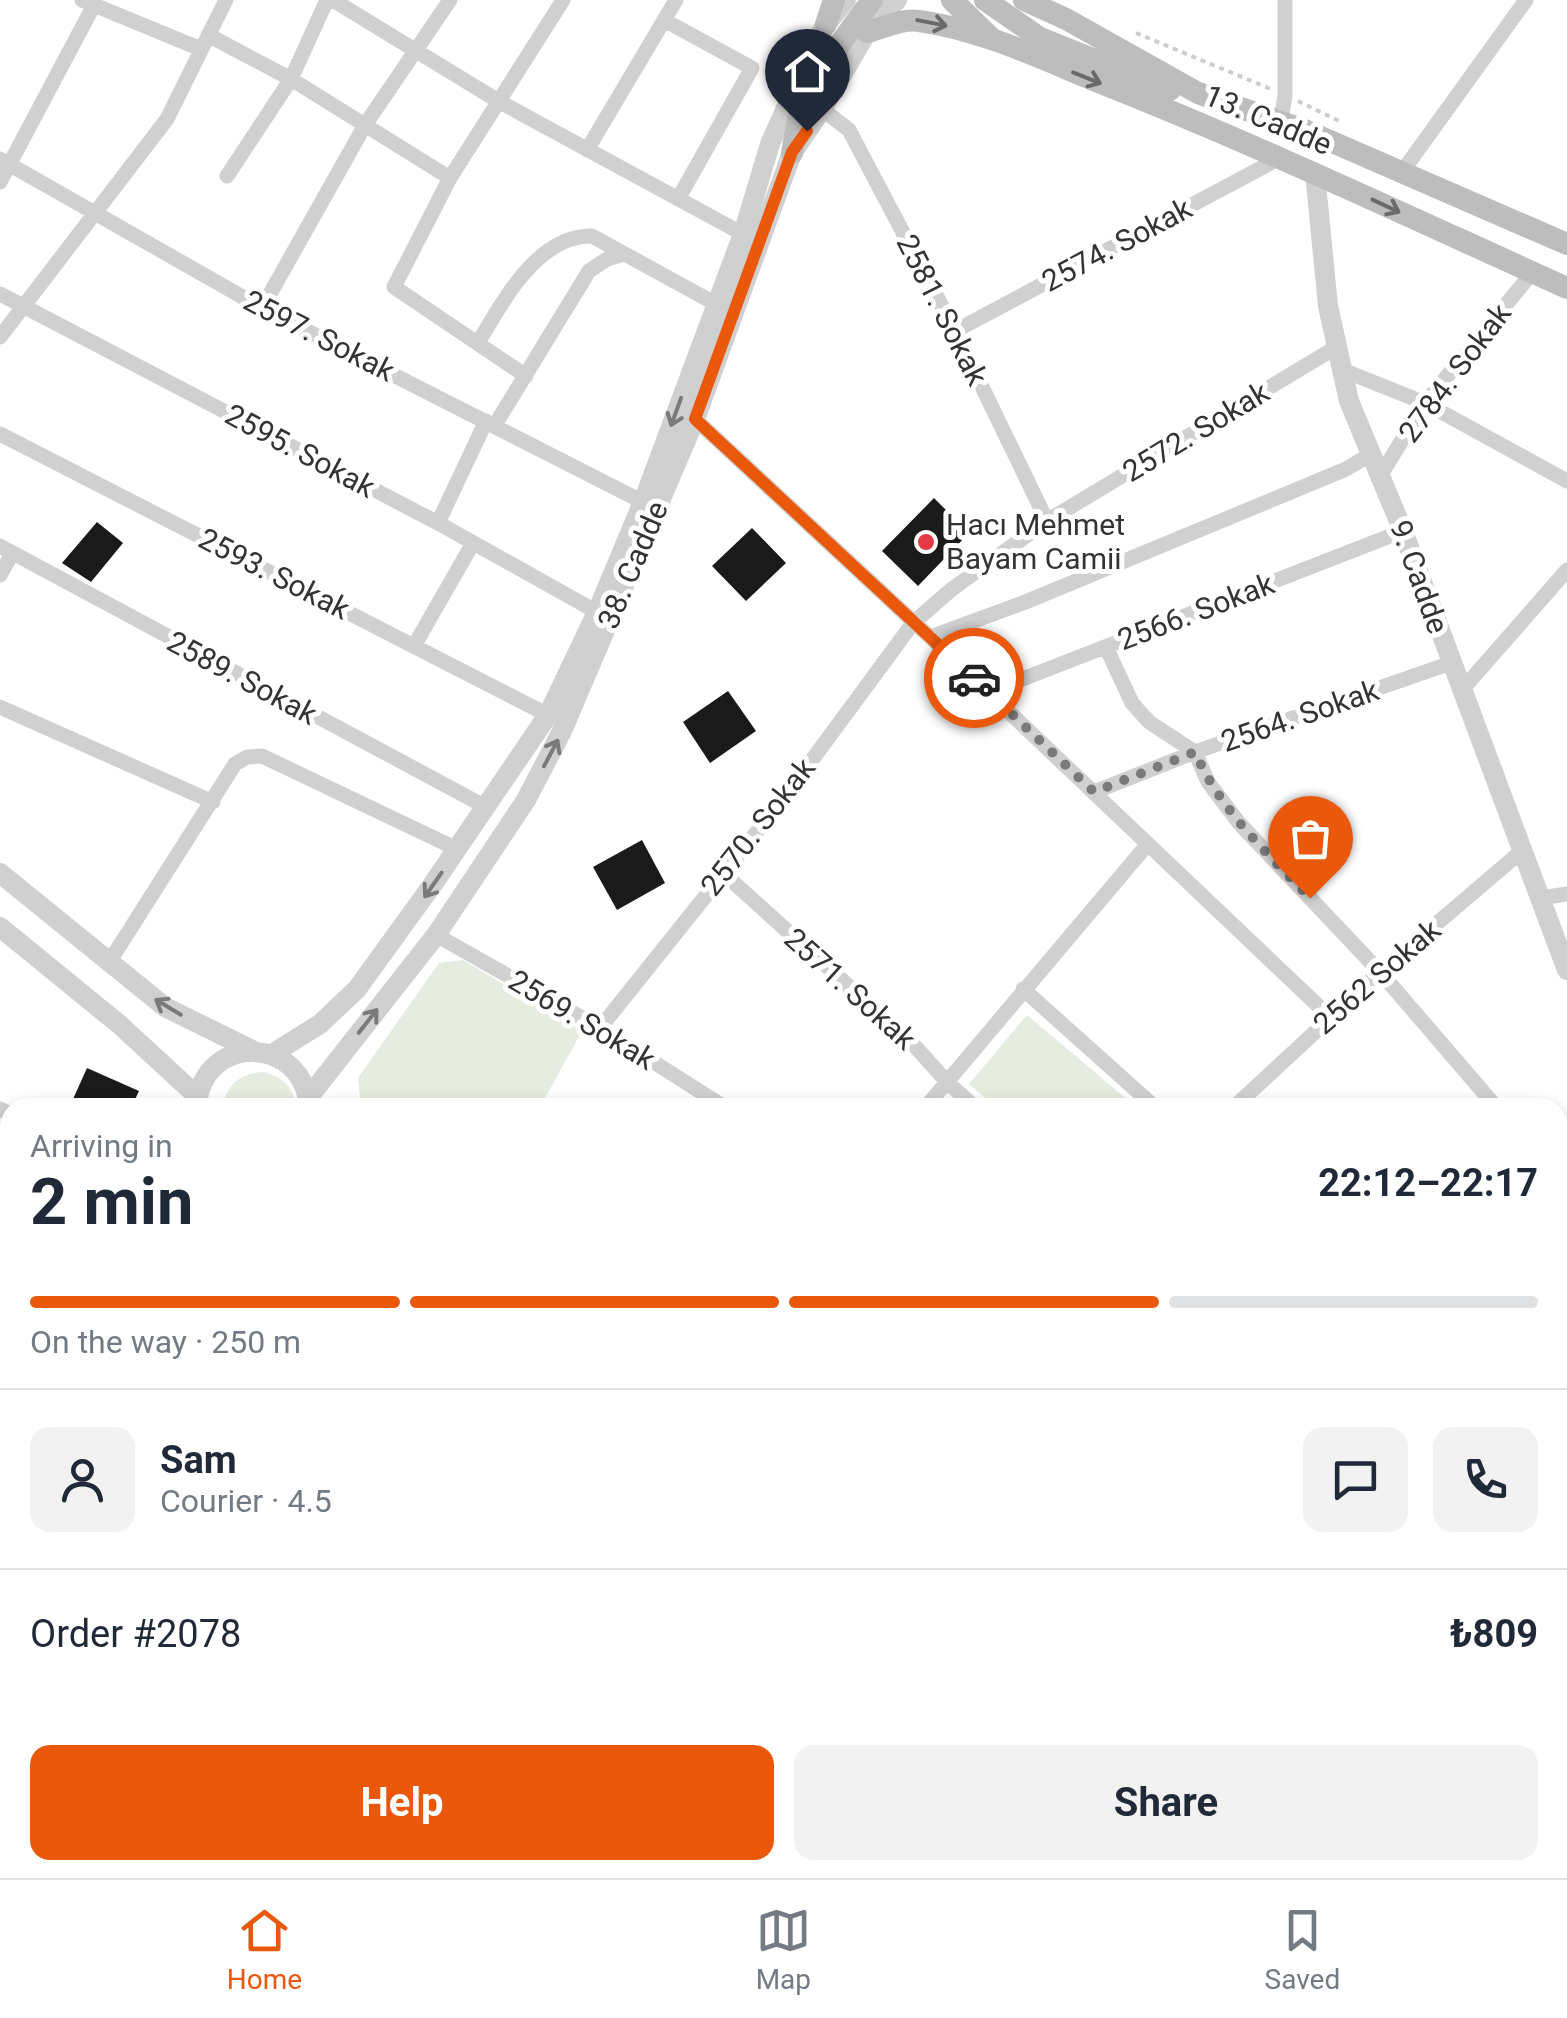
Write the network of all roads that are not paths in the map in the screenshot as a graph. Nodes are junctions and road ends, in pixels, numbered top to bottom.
1 (226, 0) edge
2 (330, 0) edge
3 (450, 0) edge
4 (563, 0) edge
5 (676, 0) edge
6 (834, 0) edge
7 (846, 0) edge
8 (872, 0) edge
9 (897, 0) edge
10 (952, 0) edge
11 (985, 0) edge
12 (1024, 0) edge
13 (1051, 0) edge
14 (1285, 0) edge
15 (1526, 0) edge
16 (88, 2) edge
17 (1066, 19) junction
18 (664, 20) junction
19 (826, 24) junction
20 (867, 32) junction
21 (205, 42) junction
22 (997, 42) junction
23 (416, 51) junction
24 (290, 79) junction
25 (1198, 92) junction
26 (500, 102) junction
27 (822, 109) junction
28 (1281, 122) junction
29 (366, 125) junction
30 (587, 150) junction
31 (792, 152) junction
32 (1280, 158) junction
33 (5, 162) edge
34 (1402, 172) junction
35 (1315, 173) junction
36 (227, 176) dead end
37 (450, 178) junction
38 (0, 182) edge
39 (678, 198) junction
40 (95, 214) junction
41 (742, 234) junction
42 (1566, 242) edge
43 (624, 254) junction
44 (1532, 273) junction
45 (1567, 288) edge
46 (0, 294) edge
47 (716, 304) junction
48 (24, 307) junction
49 (262, 308) junction
50 (954, 331) junction
51 (0, 337) edge
52 (478, 344) junction
53 (1337, 358) junction
54 (526, 376) junction
55 (1425, 403) junction
56 (695, 419) junction
57 (490, 423) junction
58 (0, 434) edge
59 (1370, 455) junction
60 (1380, 476) junction
61 (1567, 481) edge
62 (643, 502) junction
63 (1046, 521) junction
64 (438, 523) junction
65 (1403, 530) junction
66 (473, 543) junction
67 (6, 550) edge
68 (1567, 570) edge
69 (0, 575) edge
70 (597, 612) junction
71 (913, 623) junction
72 (930, 637) junction
73 (414, 646) junction
74 (1106, 647) junction
75 (1451, 663) junction
76 (1461, 690) junction
77 (989, 692) junction
78 (0, 707) edge
79 (548, 715) junction
80 (1195, 752) junction
81 (1094, 792) junction
82 (213, 802) junction
83 (486, 807) junction
84 (1147, 844) junction
85 (457, 849) junction
86 (1523, 850) junction
87 (0, 873) edge
88 (723, 873) junction
89 (1567, 894) edge
90 (1542, 898) junction
91 (0, 927) edge
92 (436, 934) junction
93 (108, 964) junction
94 (1567, 970) edge
95 (1380, 972) junction
96 (1023, 990) junction
97 (1330, 1017) junction
98 (600, 1028) junction
99 (263, 1052) junction
100 (947, 1082) junction
101 (193, 1098) edge
102 (198, 1098) edge
103 (307, 1098) edge
104 (313, 1098) edge
105 (709, 1098) edge
106 (934, 1098) edge
107 (965, 1098) edge
108 (1145, 1098) edge
109 (1244, 1098) edge
110 (1488, 1098) edge

1 - 21 street
2 - 23 street
2 - 24 street
3 - 23 street
4 - 26 street
5 - 18 street
6 - 19 main road
7 - 19 street, 38. Cadde
8 - 31 main road
9 - 20 street, 38. Cadde
10 - 22 main road, 13. Cadde
11 - 25 main road
12 - 17 main road, 13. Cadde
13 - 17 main road
14 - 28 street
15 - 34 street
16 - 21 street
16 - 33 street
17 - 25 main road, 13. Cadde
18 - 30 street
18 - 39 street
19 - 41 street, 38. Cadde
20 -> 22 main road
20 - 27 street, 38. Cadde
21 - 24 street
21 - 40 street
22 -> 32 main road, 13. Cadde
23 - 26 street
23 - 29 street
24 - 29 street
24 - 36 street
25 - 28 main road, 13. Cadde
26 - 30 street
26 - 37 street
27 - 31 street, 38. Cadde
27 - 50 street, 2581. Sokak
28 - 34 main road, 13. Cadde
29 - 37 street
29 - 49 street
30 - 39 street
31 - 56 street, 38. Cadde
32 - 35 main road, 13. Cadde
32 - 50 street, 2574. Sokak
33 - 38 street
33 - 40 street, 2597. Sokak
34 - 42 main road, 13. Cadde
35 -> 44 main road, 13. Cadde
35 - 53 street, 9. Cadde
37 - 52 street
39 - 41 street
40 - 48 street
40 - 49 street, 2597. Sokak
41 - 47 street, 38. Cadde
43 - 47 street
43 - 52 street
43 - 54 street
44 - 45 main road, 13. Cadde
44 - 55 street, 2784. Sokak
46 - 48 street, 2595. Sokak
47 -> 62 street, 38. Cadde
48 - 51 street
48 - 64 street, 2595. Sokak
49 - 57 street, 2597. Sokak
50 - 63 street, 2581. Sokak
52 - 54 street
53 - 55 street
53 - 59 street, 9. Cadde
53 - 63 street, 2572. Sokak
54 - 57 street
55 - 60 street, 2784. Sokak
55 - 61 street
56 - 71 street
92 -> 56 street, 38. Cadde
57 - 62 street, 2597. Sokak
57 - 64 street
58 - 73 street, 2593. Sokak
59 - 60 street, 9. Cadde
59 - 72 street
60 - 65 street, 9. Cadde
62 - 70 street, 38. Cadde
63 - 71 street, 2572. Sokak
64 - 66 street, 2595. Sokak
65 - 74 street, 2566. Sokak
65 - 75 street, 9. Cadde
66 - 70 street, 2595. Sokak
66 - 73 street
67 - 69 street
67 - 83 street, 2589. Sokak
68 - 76 street
70 - 79 street, 38. Cadde
71 - 72 street
71 - 88 street, 2570. Sokak
72 - 77 street
73 - 79 street, 2593. Sokak
74 - 77 street, 2566. Sokak
74 - 80 street
75 - 76 street, 9. Cadde
75 - 80 street, 2564. Sokak
76 - 86 street, 9. Cadde
77 - 81 street
78 - 82 street
79 - 83 street, 38. Cadde
80 - 81 street, 2564. Sokak
80 - 95 street
81 - 84 street
82 - 85 street
82 - 93 street
83 - 85 street, 38. Cadde
84 - 96 street
84 - 97 street
85 -> 99 street, 38. Cadde
86 - 90 street, 9. Cadde
86 - 95 street, 2562 Sokak
87 - 93 street
88 - 98 street, 2570. Sokak
88 - 100 street, 2571. Sokak
89 - 90 street
90 - 94 street, 9. Cadde
91 - 101 street
92 - 98 street, 2569. Sokak
104 -> 92 street, 38. Cadde
99 -> 93 street
95 - 97 street, 2562 Sokak
95 - 110 street
96 - 100 street
96 - 108 street
97 - 109 street, 2562 Sokak
98 - 105 street, 2569. Sokak
99 - 102 street, 38. Cadde
99 - 103 street
100 - 106 street
100 - 107 street, 2571. Sokak

